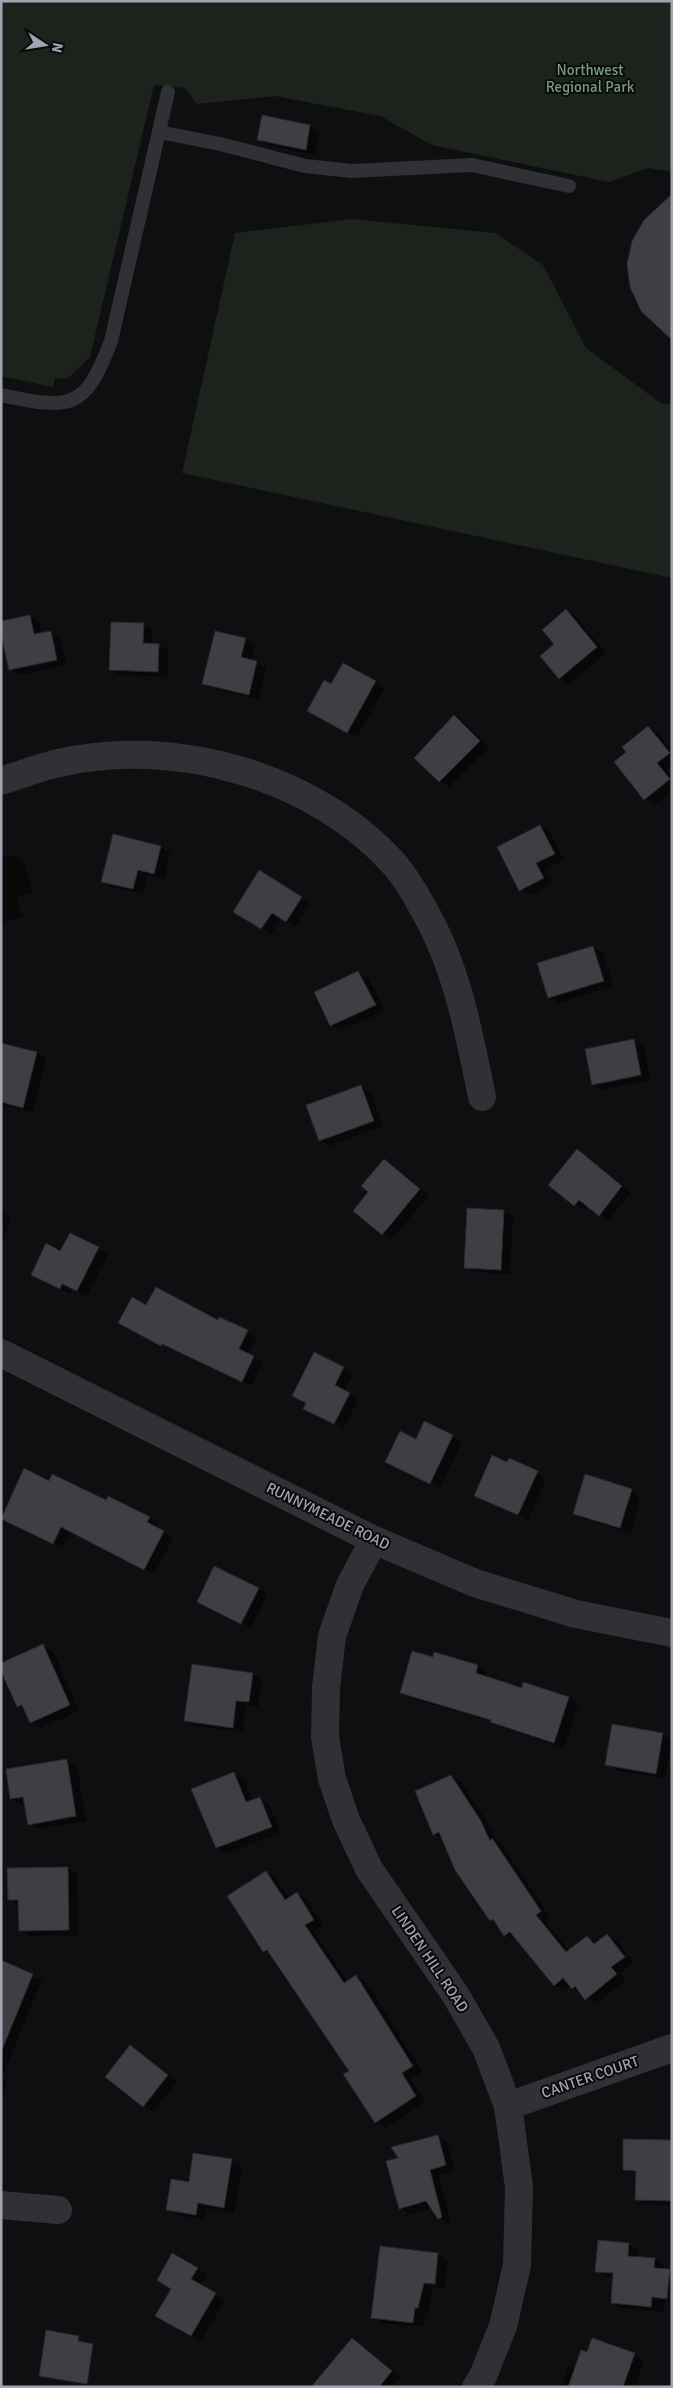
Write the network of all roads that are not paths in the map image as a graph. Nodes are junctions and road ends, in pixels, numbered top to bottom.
1 (168, 92) dead end
2 (158, 132) junction
3 (569, 186) dead end
4 (1, 395) edge
5 (1, 781) edge
6 (482, 1097) dead end
7 (1, 1353) edge
8 (374, 1540) junction
9 (672, 1633) edge
10 (672, 2048) edge
11 (508, 2106) junction
12 (1, 2205) edge
13 (58, 2210) dead end
14 (476, 2387) edge

1 - 2 lane
2 - 3 lane
2 - 4 lane
5 - 6 street
7 - 8 street, RUNNYMEADE ROAD
8 - 9 street, RUNNYMEADE ROAD
8 - 11 street, LINDEN HILL ROAD
10 - 11 street, CANTER COURT
11 - 14 street, LINDEN HILL ROAD
12 - 13 street

